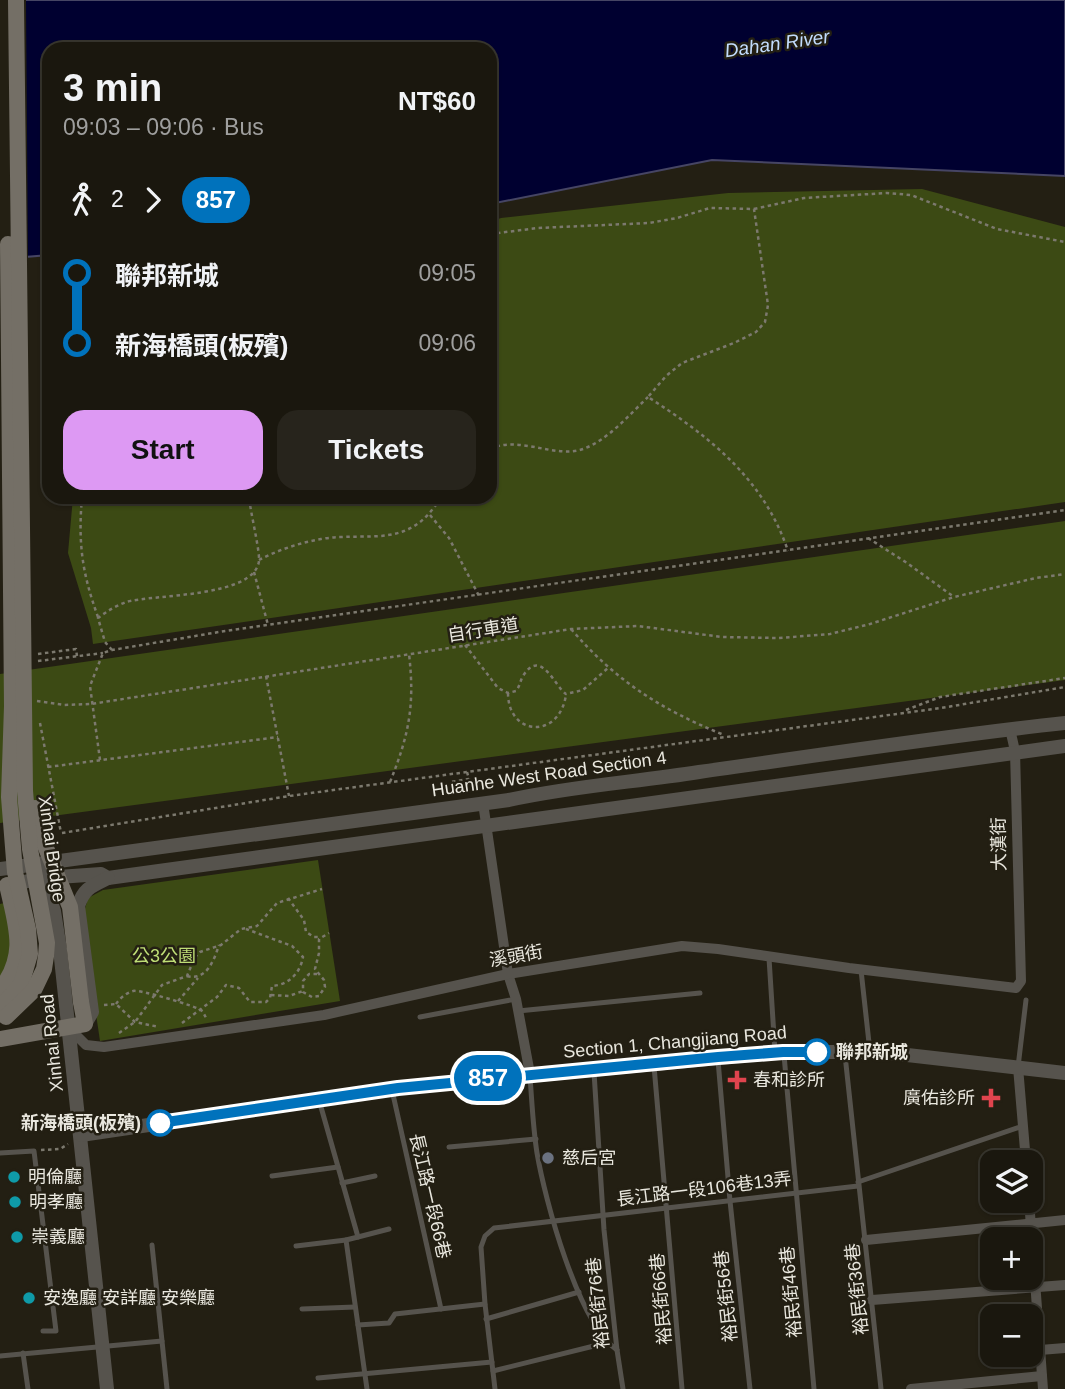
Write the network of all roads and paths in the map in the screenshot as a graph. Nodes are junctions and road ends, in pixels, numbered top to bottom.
1 (6, 0) edge
2 (16, 0) edge
3 (754, 209) junction
4 (497, 233) edge
5 (1065, 242) edge
6 (648, 397) junction
7 (497, 446) edge
8 (82, 504) edge
9 (250, 504) edge
10 (436, 504) edge
11 (1065, 509) edge
12 (430, 514) junction
13 (868, 538) junction
14 (788, 551) junction
15 (259, 561) junction
16 (254, 572) junction
17 (1065, 574) edge
18 (479, 596) junction
19 (954, 597) junction
20 (98, 618) junction
21 (268, 625) junction
22 (570, 629) junction
23 (465, 645) junction
24 (112, 650) junction
25 (103, 653) junction
26 (409, 654) junction
27 (29, 655) dead end
28 (77, 656) junction
29 (39, 661) dead end
30 (608, 668) junction
31 (266, 676) junction
32 (1065, 678) edge
33 (1065, 687) edge
34 (508, 693) junction
35 (566, 694) junction
36 (35, 701) dead end
37 (91, 704) junction
38 (900, 712) junction
39 (38, 714) dead end
40 (1065, 723) edge
41 (1010, 729) junction
42 (726, 736) junction
43 (278, 737) junction
44 (1065, 746) edge
45 (1015, 751) junction
46 (25, 757) junction
47 (100, 760) junction
48 (48, 767) junction
49 (467, 772) junction
50 (390, 782) junction
51 (468, 785) dead end
52 (289, 796) junction
53 (483, 803) junction
54 (485, 827) junction
55 (61, 833) junction
56 (56, 834) dead end
57 (39, 863) junction
58 (0, 869) edge
59 (44, 878) junction
60 (108, 878) junction
61 (4, 887) edge
62 (322, 889) dead end
63 (288, 898) junction
64 (246, 929) junction
65 (330, 933) dead end
66 (320, 937) junction
67 (219, 945) junction
68 (769, 957) junction
69 (861, 970) junction
70 (317, 974) junction
71 (508, 974) junction
72 (187, 976) junction
73 (200, 976) junction
74 (978, 984) joint
75 (0, 990) edge
76 (303, 991) junction
77 (700, 993) dead end
78 (154, 995) junction
79 (271, 995) junction
80 (1026, 1000) dead end
81 (178, 1001) junction
82 (90, 1003) junction
83 (116, 1004) junction
84 (517, 1005) junction
85 (200, 1010) junction
86 (2, 1014) edge
87 (420, 1017) dead end
88 (135, 1022) junction
89 (208, 1023) dead end
90 (179, 1025) dead end
91 (78, 1026) junction
92 (164, 1027) dead end
93 (114, 1036) dead end
94 (0, 1039) edge
95 (779, 1052) junction
96 (845, 1052) junction
97 (870, 1052) junction
98 (718, 1057) junction
99 (653, 1063) junction
100 (1018, 1067) junction
101 (594, 1069) junction
102 (1065, 1073) edge
103 (530, 1074) junction
104 (392, 1088) junction
105 (319, 1100) junction
106 (1023, 1126) junction
107 (81, 1135) junction
108 (536, 1139) junction
109 (449, 1147) dead end
110 (1025, 1150) edge
111 (34, 1151) junction
112 (0, 1153) edge
113 (338, 1167) junction
114 (272, 1176) dead end
115 (375, 1176) dead end
116 (342, 1183) junction
117 (858, 1184) junction
118 (796, 1192) junction
119 (730, 1200) junction
120 (667, 1207) junction
121 (1030, 1213) edge
122 (603, 1215) junction
123 (554, 1220) junction
124 (1065, 1220) edge
125 (1030, 1222) junction
126 (1030, 1227) edge
127 (389, 1229) dead end
128 (358, 1237) junction
129 (346, 1240) junction
130 (866, 1240) junction
131 (152, 1245) dead end
132 (296, 1246) dead end
133 (1065, 1285) edge
134 (1043, 1286) edge
135 (997, 1290) edge
136 (579, 1292) junction
137 (872, 1300) junction
138 (78, 1301) dead end
139 (52, 1304) junction
140 (485, 1304) junction
141 (355, 1307) junction
142 (302, 1309) dead end
143 (442, 1309) junction
144 (486, 1319) junction
145 (358, 1325) junction
146 (43, 1331) dead end
147 (162, 1341) junction
148 (606, 1343) junction
149 (103, 1346) junction
150 (1065, 1348) edge
151 (617, 1350) junction
152 (1043, 1350) edge
153 (23, 1353) junction
154 (0, 1356) edge
155 (492, 1362) junction
156 (1041, 1367) edge
157 (493, 1371) junction
158 (365, 1373) junction
159 (1042, 1376) junction
160 (318, 1378) dead end
161 (27, 1389) edge
162 (107, 1389) edge
163 (167, 1389) edge
164 (367, 1389) edge
165 (495, 1389) edge
166 (623, 1389) edge
167 (682, 1389) edge
168 (750, 1389) edge
169 (814, 1389) edge
170 (881, 1389) edge
171 (911, 1389) edge
172 (1043, 1389) edge

1 - 86 main road, Xinhai Bridge, bridge
2 - 46 main road, Xinhai Bridge, bridge
3 - 4 path
3 - 5 path
3 - 6 path
6 - 7 path
6 - 14 path
8 - 20 path
9 - 15 path
10 - 12 path
11 - 13 path
12 - 15 path
12 - 18 path
13 - 14 path
13 - 19 path
14 - 18 path
15 - 16 path
16 - 20 path
16 - 21 path
17 - 19 path, 自行車道
18 - 21 path
19 - 22 path, 自行車道
20 - 24 path
21 - 24 path
22 - 23 path, 自行車道
22 - 30 path
23 - 26 path, 自行車道
23 - 34 path
24 - 25 path
25 - 28 path
25 - 37 path
26 - 31 path, 自行車道
26 - 50 path
27 - 28 path
28 - 29 path
30 - 35 path
30 - 42 path
31 - 37 path, 自行車道
31 - 43 path
32 - 38 path
33 - 38 path
34 - 35 path
34 - 35 path
36 - 37 path, 自行車道
37 - 47 path
38 - 42 path
39 - 48 path
40 - 41 street, Huanhe West Road Section 4
41 - 45 street, 大漢街
41 - 53 street, Huanhe West Road Section 4
42 - 49 path
43 - 47 path
43 - 52 path
44 - 45 street
45 - 54 street
45 - 74 street, 大漢街
46 - 82 main road, bridge
46 - 86 main road, Xinhai Bridge, bridge
47 - 48 path
48 - 55 path
49 - 50 path
49 - 51 path
50 - 52 path
52 - 55 path
53 - 54 street
53 - 57 street, Huanhe West Road Section 4
54 - 60 street
54 - 71 street
55 - 56 path
57 - 58 street, Huanhe West Road Section 4
57 - 59 street, Xinhai Road
59 - 60 street
59 - 61 street
59 - 91 street, Xinhai Road
60 - 91 street
61 - 75 main road
62 - 63 path
63 - 64 path
63 - 66 path
64 - 67 path
64 - 79 path
65 - 66 path
66 - 70 path
67 - 72 path
67 - 73 path
68 - 69 street, 溪頭街
68 - 71 street, 溪頭街
68 - 95 lane, 裕民街46巷
69 - 74 street, 溪頭街
69 - 97 lane
70 - 76 path
70 - 76 path
71 - 84 street
71 - 91 street, 溪頭街
72 - 73 path
72 - 78 path
73 - 81 path
76 - 79 path
77 - 84 lane
78 - 81 path
78 - 83 path
78 - 88 path
79 - 85 path
80 - 100 lane
81 - 85 path
82 - 83 path
82 - 91 main road
83 - 88 path
84 - 87 lane
84 - 103 street
85 - 89 path
85 - 90 path
88 - 92 path
88 - 93 path
91 - 94 main road
91 - 107 street, Xinhai Road
95 - 96 street, Section 1, Changjiang Road
95 - 98 street, Section 1, Changjiang Road
95 - 118 lane, 裕民街46巷
96 - 97 street, Section 1, Changjiang Road
96 - 117 lane, 裕民街36巷
97 - 100 street, Section 1, Changjiang Road
98 - 99 street, Section 1, Changjiang Road
98 - 119 lane, 裕民街56巷
99 - 101 street, Section 1, Changjiang Road
99 - 120 lane, 裕民街66巷
100 - 102 street, Section 1, Changjiang Road
100 - 106 street
101 - 103 street, Section 1, Changjiang Road
101 - 122 lane, 裕民街76巷
103 - 104 street, Section 1, Changjiang Road
103 - 108 lane
104 - 105 street, Section 1, Changjiang Road
104 - 143 lane, 長江路一段66巷
105 - 107 street, Section 1, Changjiang Road
105 - 113 lane
106 - 110 street
106 - 117 lane, 長江路一段106巷13弄
107 - 111 path
107 - 149 street, Xinhai Road
108 - 109 lane
108 - 123 lane
111 - 112 lane
111 - 139 lane
113 - 114 lane
113 - 116 lane
115 - 116 lane
116 - 128 lane
117 - 118 lane, 長江路一段106巷13弄
117 - 130 lane, 裕民街36巷
118 - 119 lane, 長江路一段106巷13弄
118 - 169 lane, 裕民街46巷
119 - 120 lane, 長江路一段106巷13弄
119 - 168 lane, 裕民街56巷
120 - 122 lane, 長江路一段106巷13弄
120 - 167 lane, 裕民街66巷
121 - 125 street
122 - 123 lane, 長江路一段106巷13弄
122 - 151 lane, 裕民街76巷
123 - 136 lane
123 - 140 lane, 長江路一段106巷13弄
124 - 125 street
125 - 126 street
125 - 130 street
127 - 128 lane
128 - 129 lane
129 - 132 lane
129 - 141 lane
130 - 137 lane, 裕民街36巷
131 - 147 lane
133 - 134 street
135 - 137 street
136 - 144 lane
136 - 148 lane
137 - 170 lane, 裕民街36巷
138 - 139 path
139 - 146 lane
140 - 143 lane
140 - 144 lane, 長江路一段106巷13弄
141 - 142 lane
141 - 145 lane
143 - 145 lane
144 - 155 lane, 長江路一段106巷13弄
145 - 158 lane
147 - 149 lane
147 - 163 lane
148 - 151 lane
148 - 157 lane
149 - 153 lane
149 - 162 street, Xinhai Road
150 - 152 street
151 - 166 lane, 裕民街76巷
153 - 154 lane
153 - 161 lane
155 - 157 lane, 長江路一段106巷13弄
155 - 158 lane
156 - 159 street
157 - 165 lane, 長江路一段106巷13弄
158 - 160 lane
158 - 164 lane
159 - 171 street
159 - 172 street

